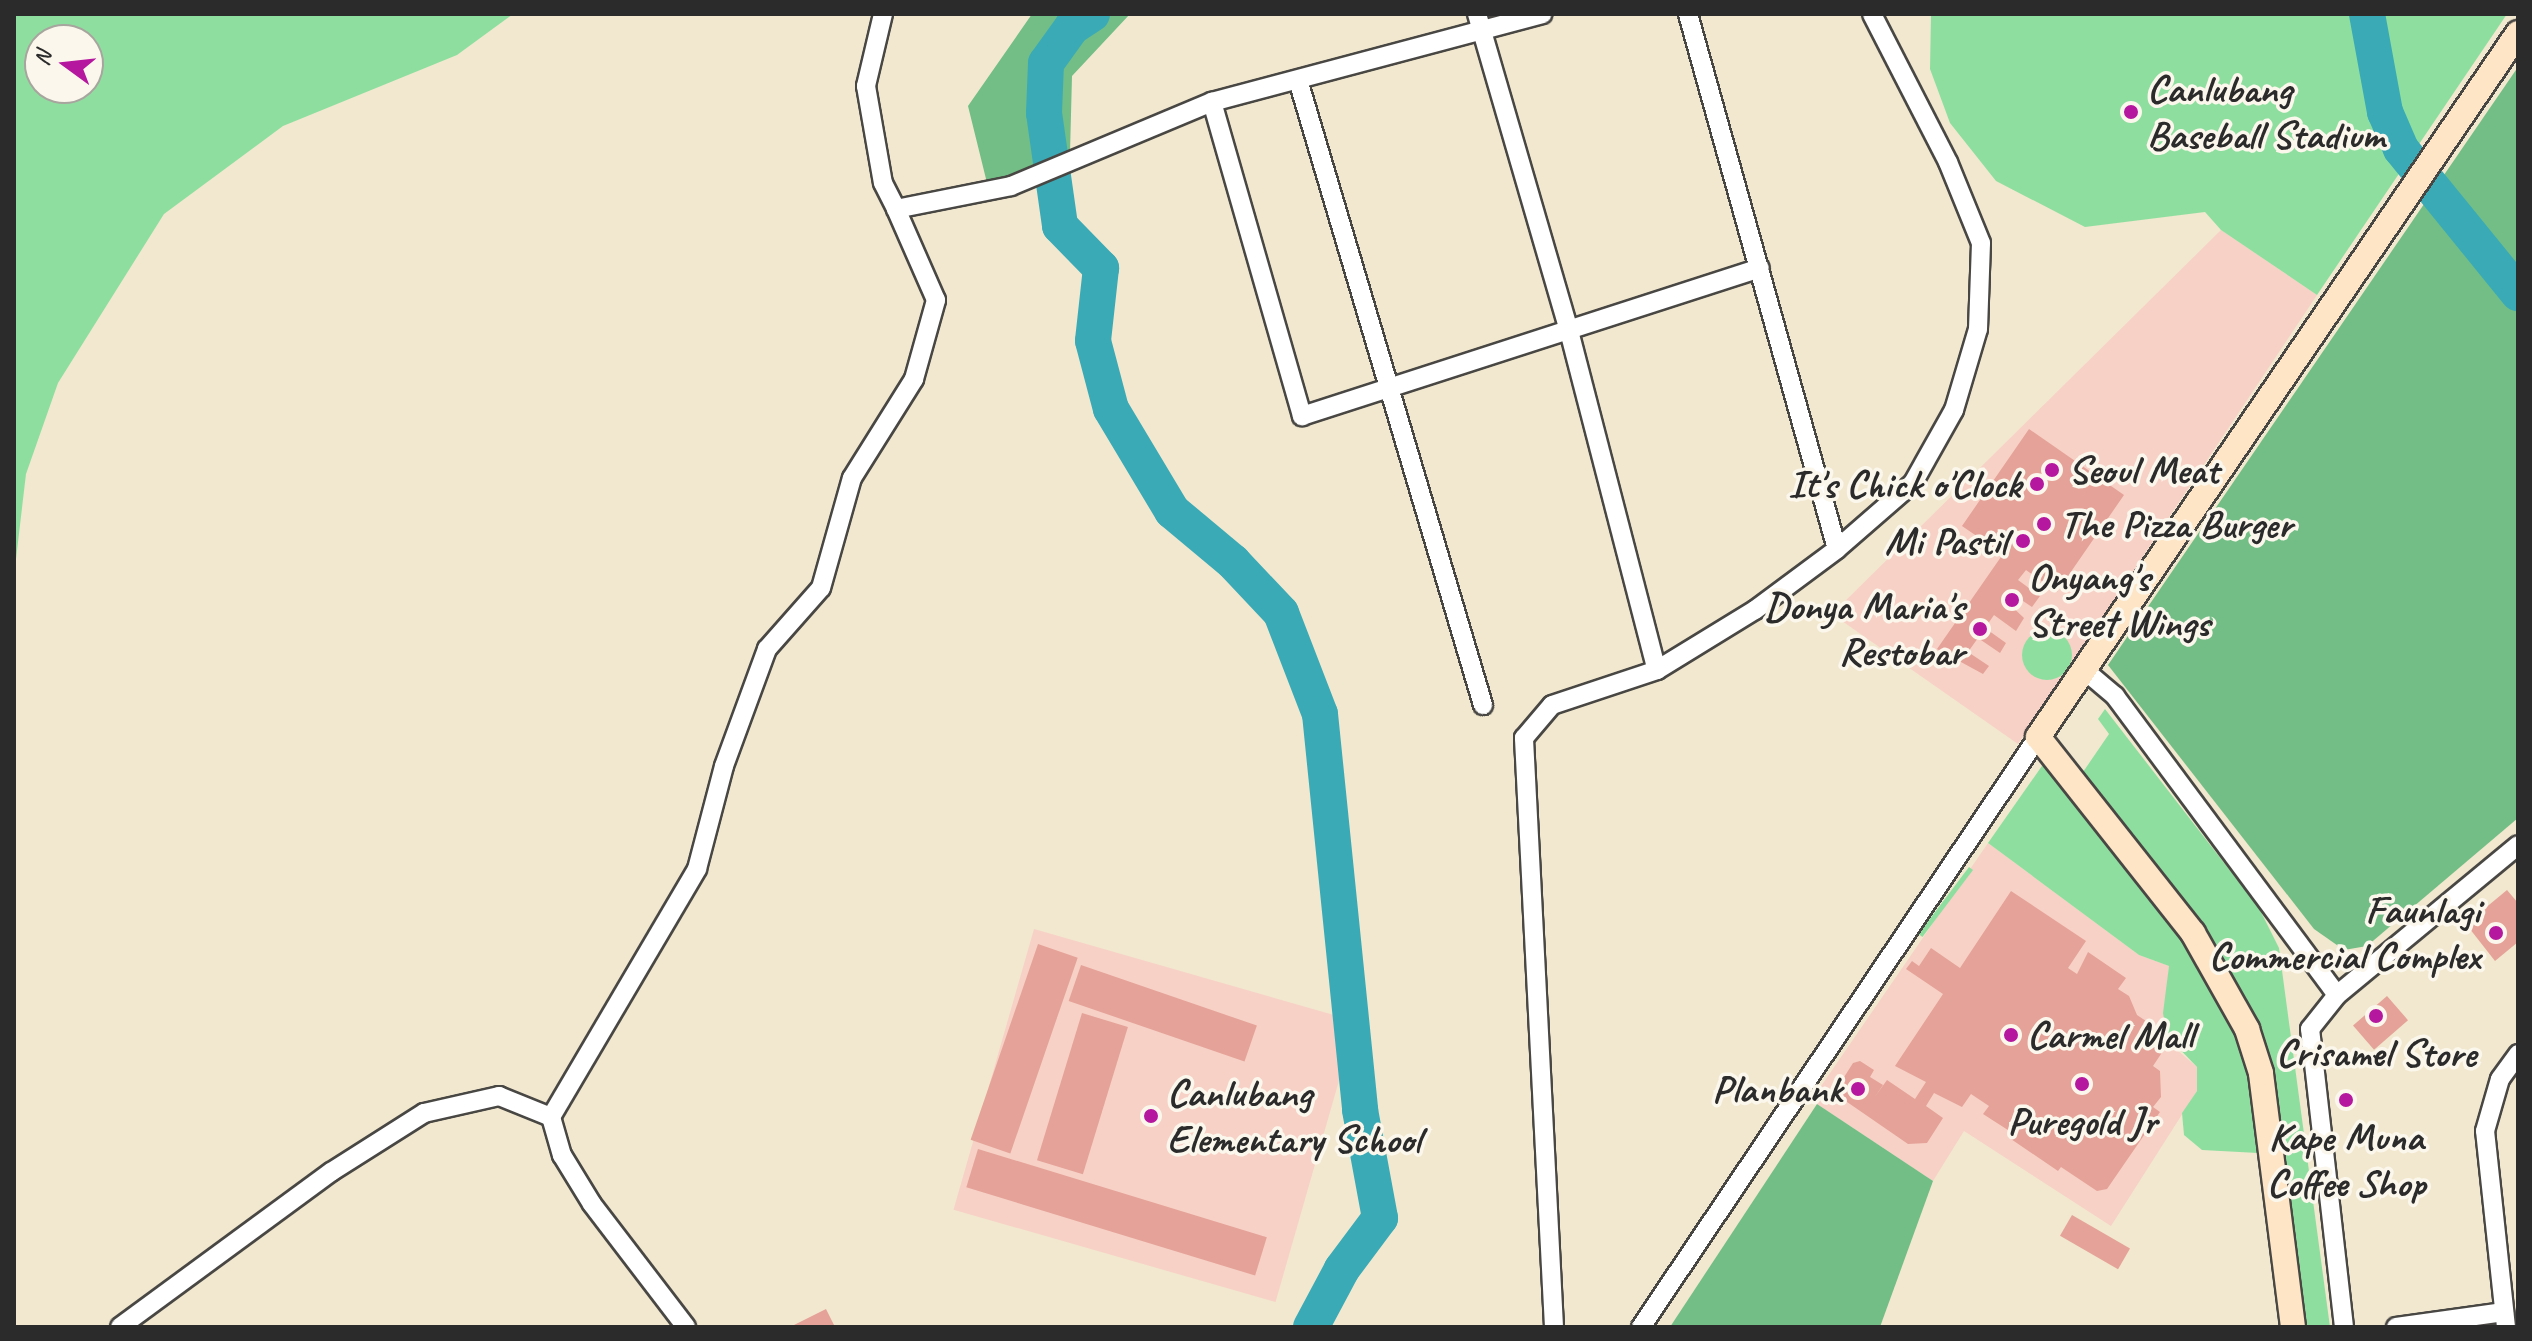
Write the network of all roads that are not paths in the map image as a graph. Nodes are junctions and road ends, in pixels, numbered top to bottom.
1 (883, 14) edge
2 (1543, 14) edge
3 (1688, 14) edge
4 (1872, 14) edge
5 (1480, 23) edge
6 (2518, 33) edge
7 (1298, 80) junction
8 (1212, 102) junction
9 (896, 209) junction
10 (1760, 268) junction
11 (1568, 327) junction
12 (1389, 387) junction
13 (1837, 549) junction
14 (2083, 669) junction
15 (1657, 670) junction
16 (1483, 705) dead end
17 (2038, 737) junction
18 (2518, 845) edge
19 (2337, 995) junction
20 (2518, 1054) edge
21 (551, 1117) junction
22 (2505, 1319) edge
23 (120, 1327) edge
24 (686, 1327) edge
25 (1554, 1327) edge
26 (1641, 1327) edge
27 (2293, 1327) edge
28 (2344, 1327) edge
29 (2396, 1327) edge

1 - 9 street
2 - 5 street
3 - 10 street
4 - 13 street
5 - 7 street
5 - 11 street
6 - 14 street
7 - 8 street
7 - 12 street
8 - 9 street
8 - 12 street
9 - 21 street
10 - 11 street
10 - 13 street
11 - 12 street
11 - 15 street
12 - 16 street
13 - 15 street
14 - 17 street
14 - 19 street
15 - 25 street
17 - 26 street
17 - 27 street
18 - 19 street
19 - 28 street
20 - 22 street
21 - 23 street
21 - 24 street
22 - 29 street

